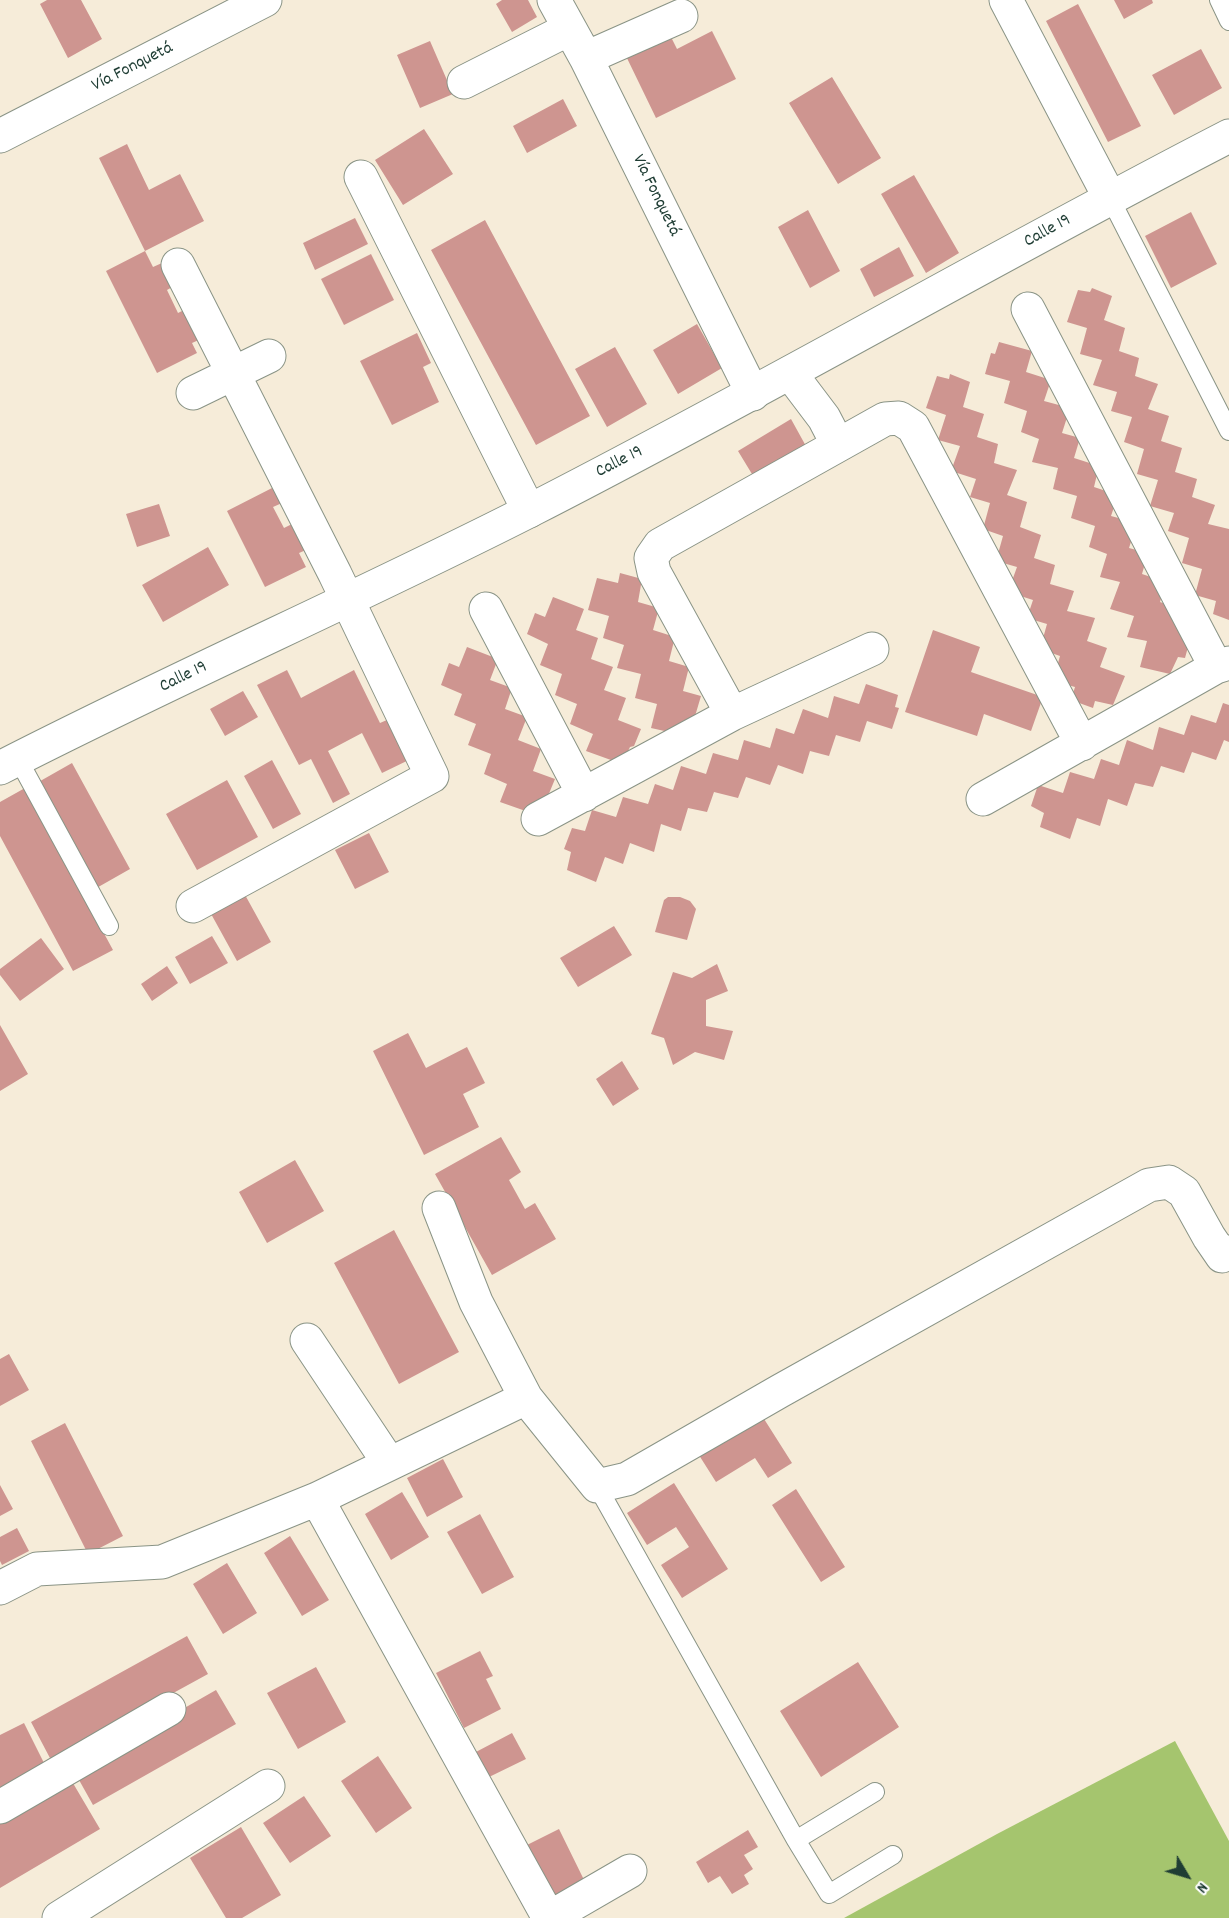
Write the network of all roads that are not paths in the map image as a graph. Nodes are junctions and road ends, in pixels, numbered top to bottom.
1 (266, 0) edge
2 (554, 0) edge
3 (1006, 0) edge
4 (1219, 0) edge
5 (681, 16) dead end
6 (1229, 21) edge
7 (570, 29) junction
8 (586, 58) junction
9 (464, 82) dead end
10 (0, 136) edge
11 (1229, 136) edge
12 (361, 177) dead end
13 (1110, 198) junction
14 (178, 265) dead end
15 (1028, 309) dead end
16 (269, 356) dead end
17 (790, 373) junction
18 (233, 374) junction
19 (193, 393) dead end
20 (753, 394) junction
21 (1229, 431) edge
22 (838, 445) junction
23 (529, 511) junction
24 (347, 600) junction
25 (486, 609) dead end
26 (872, 649) dead end
27 (1222, 665) edge
28 (732, 714) junction
29 (1082, 744) junction
30 (9, 763) edge
31 (584, 795) junction
32 (983, 799) dead end
33 (538, 819) dead end
34 (193, 906) dead end
35 (109, 926) dead end
36 (439, 1208) dead end
37 (1227, 1259) edge
38 (308, 1340) dead end
39 (526, 1398) junction
40 (389, 1463) junction
41 (597, 1486) junction
42 (317, 1499) junction
43 (0, 1588) edge
44 (169, 1709) dead end
45 (268, 1786) dead end
46 (875, 1792) dead end
47 (0, 1807) edge
48 (796, 1839) junction
49 (893, 1855) dead end
50 (630, 1871) dead end
51 (59, 1918) edge
52 (549, 1918) edge

1 - 10 street, Vía Fonquetá
2 - 7 street, Vía Fonquetá
3 - 13 street
4 - 6 lane
5 - 8 street
7 - 8 street, Vía Fonquetá
7 - 9 street
8 - 20 street, Vía Fonquetá
11 - 13 street, Calle 19
12 - 23 street
13 - 17 street, Calle 19
13 - 21 lane
14 - 18 street
15 - 27 street
16 - 18 street
17 - 20 street, Calle 19
17 - 22 street
18 - 19 street
18 - 24 street
20 - 23 street, Calle 19
22 - 28 street
22 - 29 street
23 - 24 street, Calle 19
24 - 30 street, Calle 19
24 - 34 street
25 - 31 street
26 - 28 street
27 - 29 street
28 - 31 street
29 - 32 street
30 - 35 lane
31 - 33 street
36 - 39 street
37 - 41 street
38 - 40 street
39 - 40 street
39 - 41 street
40 - 42 street
41 - 48 lane
42 - 43 street
42 - 52 street
44 - 47 street
45 - 51 street
46 - 48 lane
48 - 49 lane
50 - 52 street

